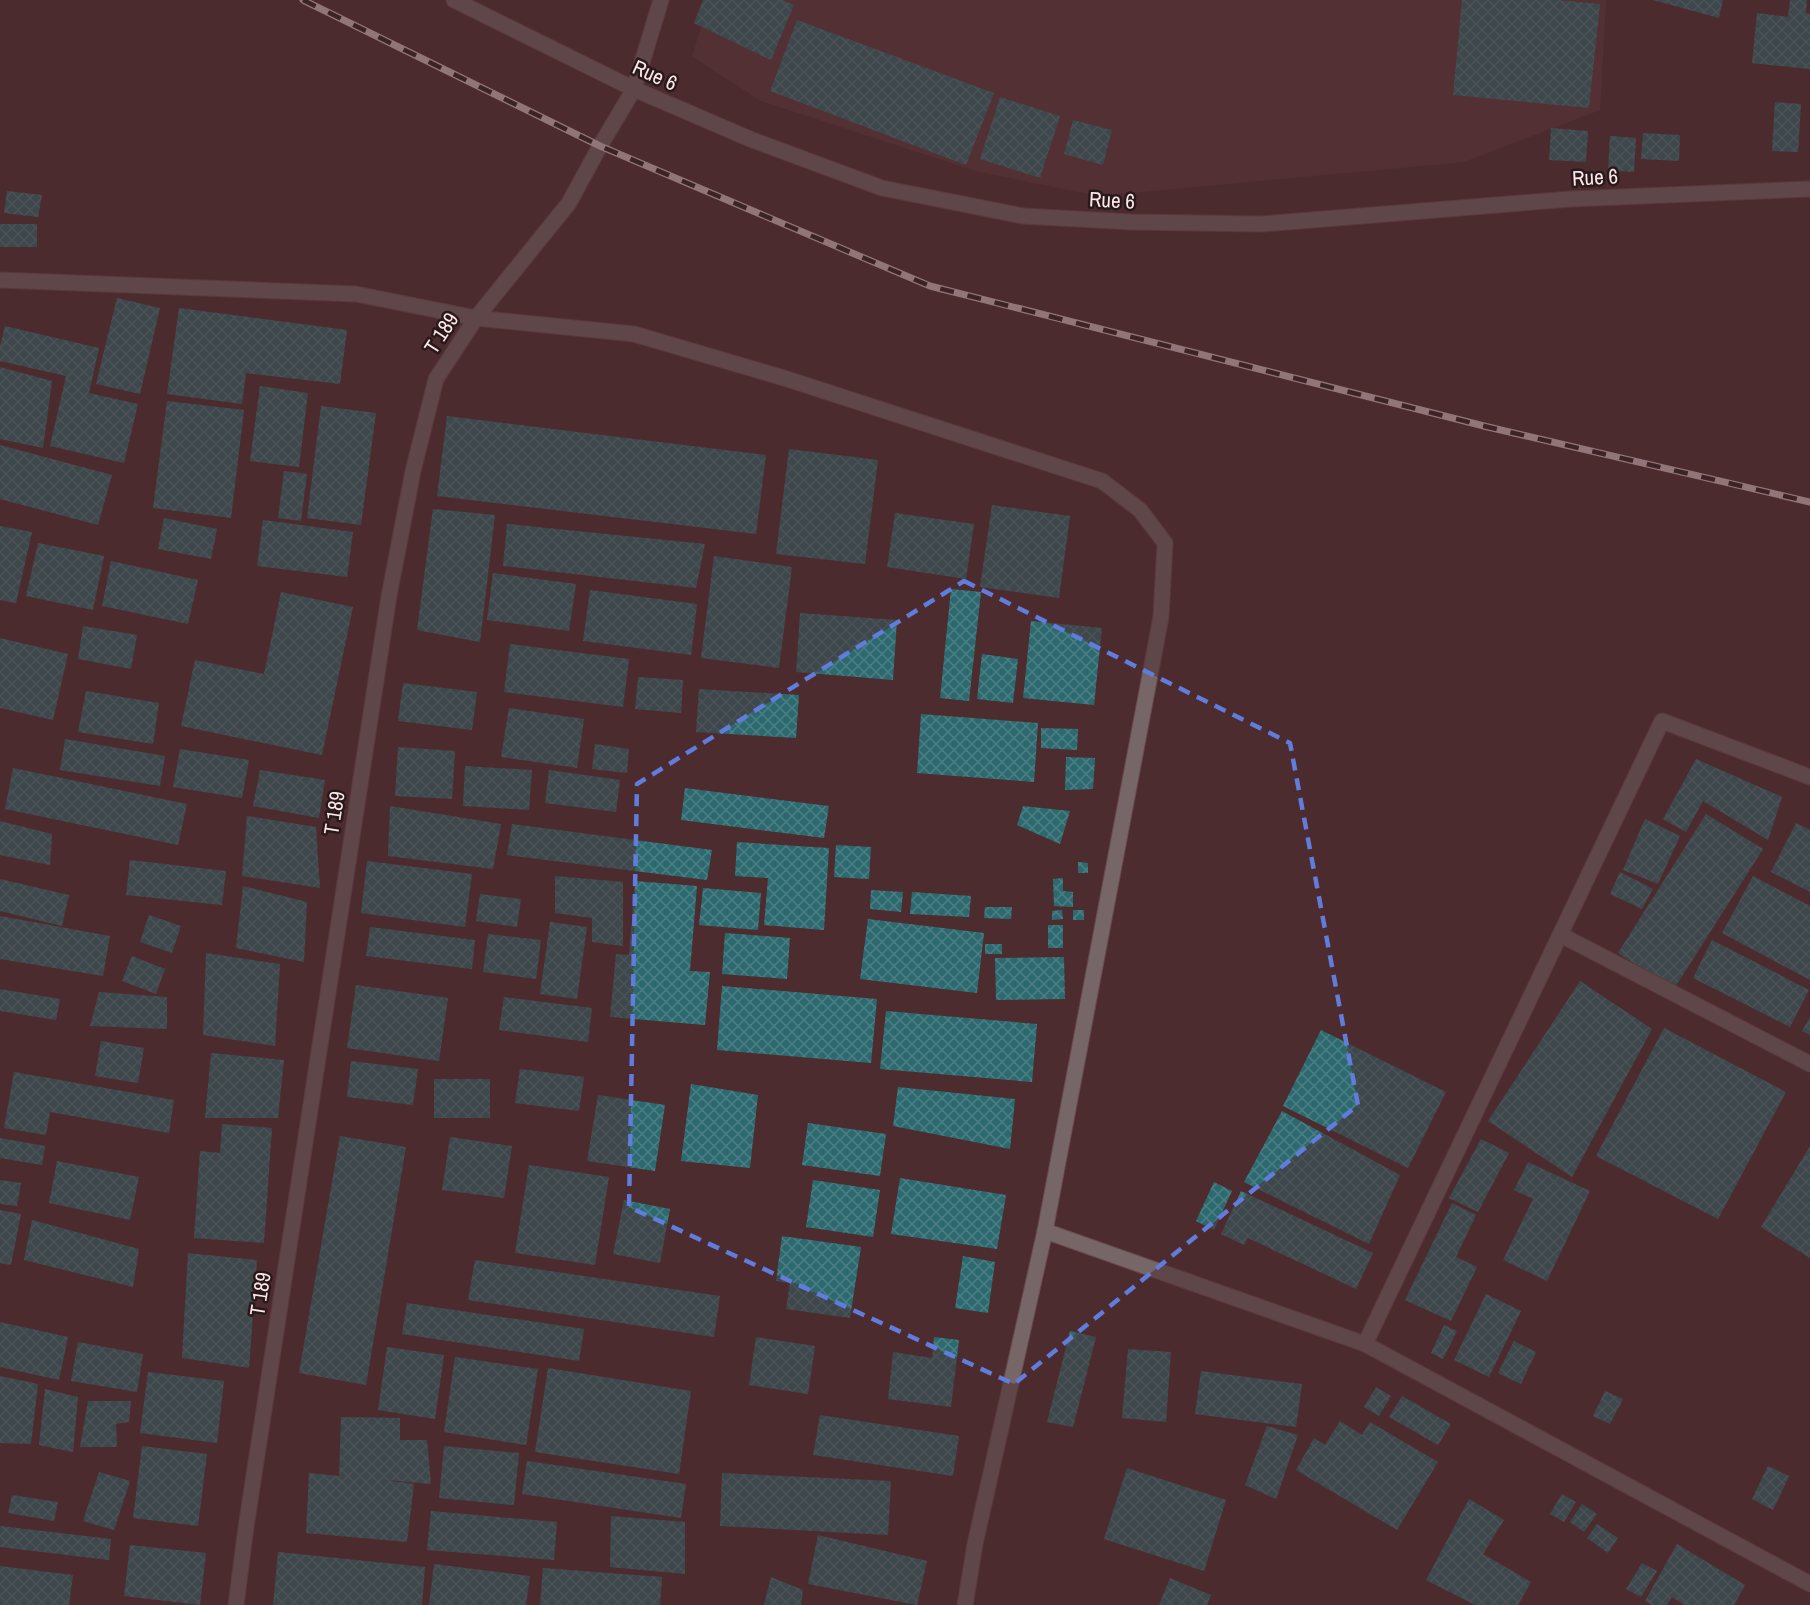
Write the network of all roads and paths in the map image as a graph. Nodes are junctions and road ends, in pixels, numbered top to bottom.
1 (454, 0) edge
2 (661, 0) edge
3 (634, 89) junction
4 (1810, 189) edge
5 (0, 280) edge
6 (476, 318) junction
7 (1810, 777) edge
8 (1561, 935) junction
9 (1810, 1064) edge
10 (1045, 1231) junction
11 (1365, 1344) junction
12 (1810, 1584) edge
13 (236, 1605) edge
14 (965, 1605) edge

1 - 3 street, Rue 6
2 - 3 street, T 189
3 - 4 street, Rue 6
3 - 6 street, T 189
5 - 6 street
6 - 10 street
6 - 13 street, T 189
7 - 8 street
8 - 9 street
8 - 11 street
10 - 11 street
10 - 14 street
11 - 12 street

